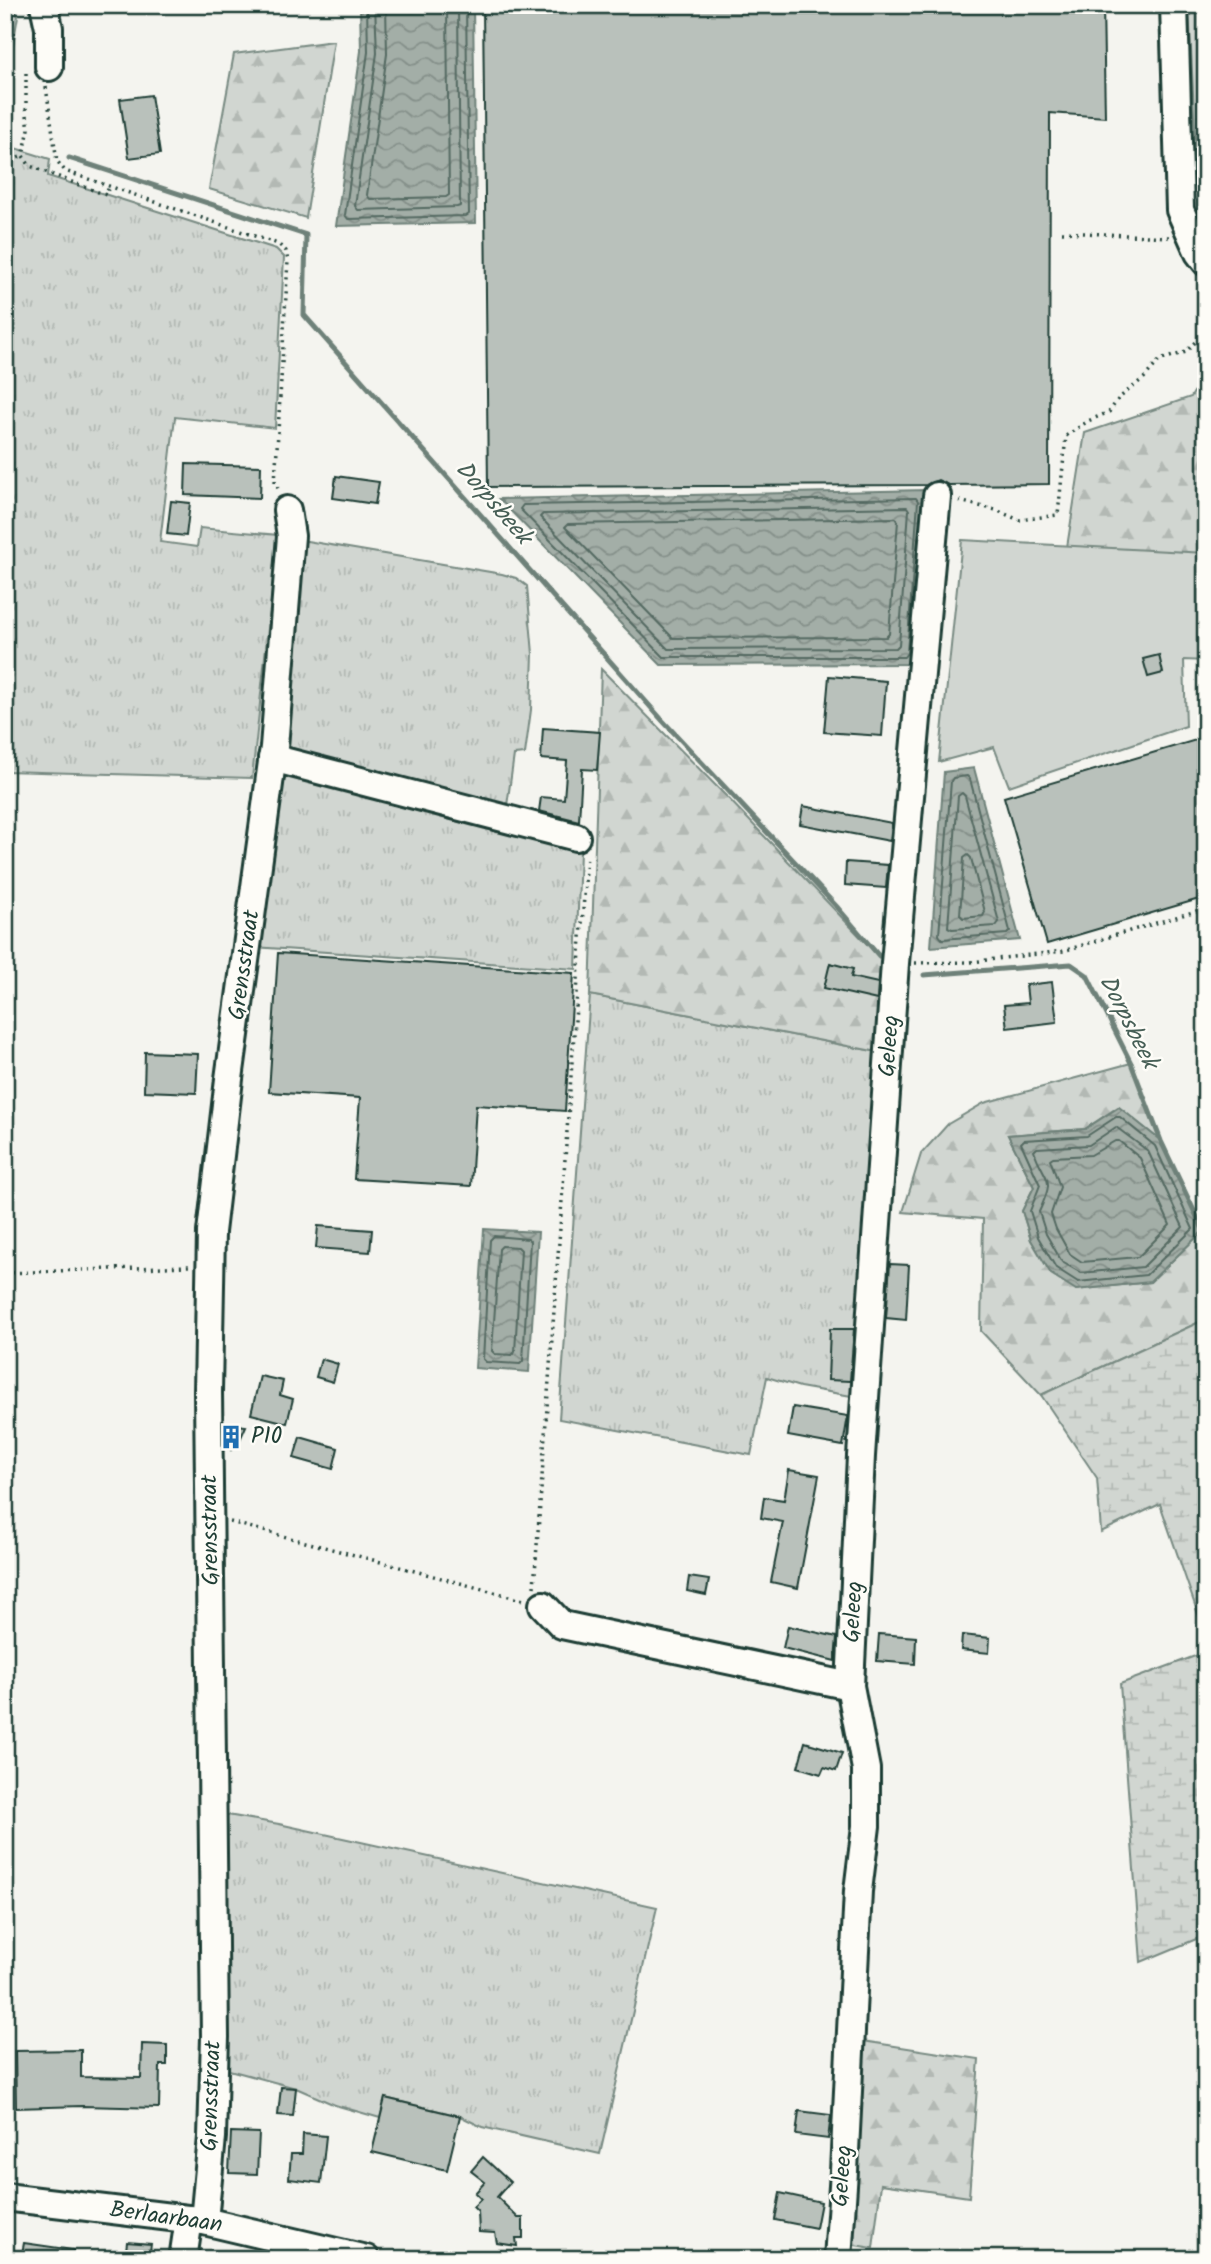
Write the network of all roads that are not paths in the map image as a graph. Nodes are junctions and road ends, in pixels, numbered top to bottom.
1 (44, 5) edge
2 (1174, 5) edge
3 (38, 70) road end
4 (1206, 262) edge
5 (937, 496) road end
6 (287, 510) road end
7 (272, 758) junction
8 (576, 837) road end
9 (543, 1605) road end
10 (850, 1686) junction
11 (5, 2197) edge
12 (196, 2220) junction
13 (183, 2259) edge
14 (366, 2259) edge
15 (838, 2259) edge

1 - 3 street
2 - 4 street
5 - 10 street, Geleeg
6 - 7 street, Grensstraat
7 - 8 street
7 - 12 street, Grensstraat
9 - 10 street
10 - 15 street, Geleeg
11 - 12 street, Berlaarbaan
12 - 13 street, Grensstraat
12 - 14 street, Berlaarbaan

